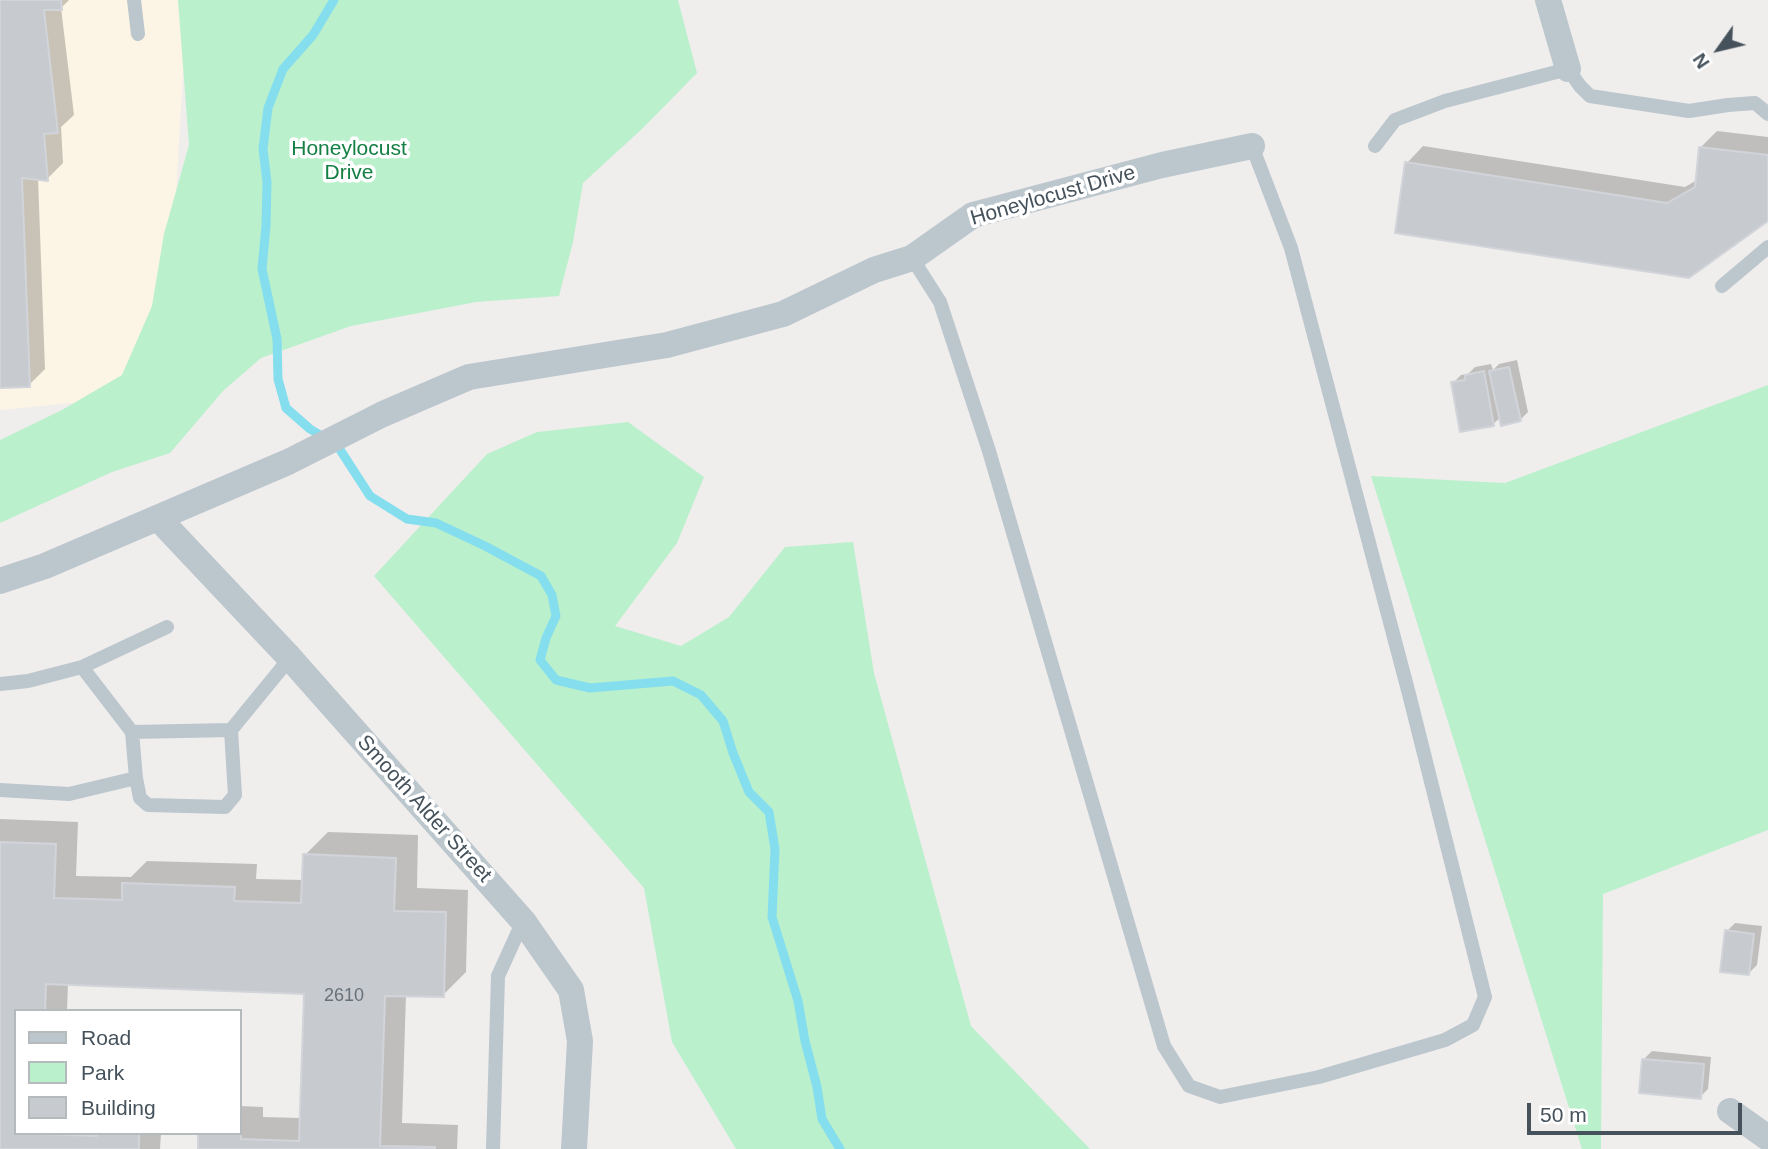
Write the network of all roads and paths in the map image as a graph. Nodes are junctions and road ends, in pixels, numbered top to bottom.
1 (134, 0) edge
2 (1548, 0) edge
3 (138, 34) dead end
4 (1568, 69) junction
5 (1768, 114) edge
6 (1252, 146) joint
7 (1375, 146) dead end
8 (1768, 247) edge
9 (912, 258) junction
10 (1722, 286) dead end
11 (158, 518) junction
12 (0, 581) edge
13 (167, 627) dead end
14 (290, 658) junction
15 (82, 667) junction
16 (0, 684) edge
17 (231, 730) junction
18 (132, 732) junction
19 (136, 778) junction
20 (0, 790) edge
21 (523, 921) junction
22 (1730, 1111) dead end
23 (1768, 1138) edge
24 (494, 1149) edge
25 (575, 1149) edge

1 - 3 lane
2 - 4 street
4 - 5 lane
4 - 7 lane
6 - 9 street, Honeylocust Drive
6 - 9 lane
8 - 10 lane
9 - 11 street, Honeylocust Drive
11 - 12 street, Honeylocust Drive
11 - 14 street, Smooth Alder Street
13 - 15 lane
14 - 17 lane
14 - 21 street, Smooth Alder Street
15 - 16 lane
15 - 18 lane
17 - 18 lane
17 - 19 lane
18 - 19 lane
19 - 20 lane
21 - 24 lane
21 - 25 street, Smooth Alder Street
22 - 23 street

